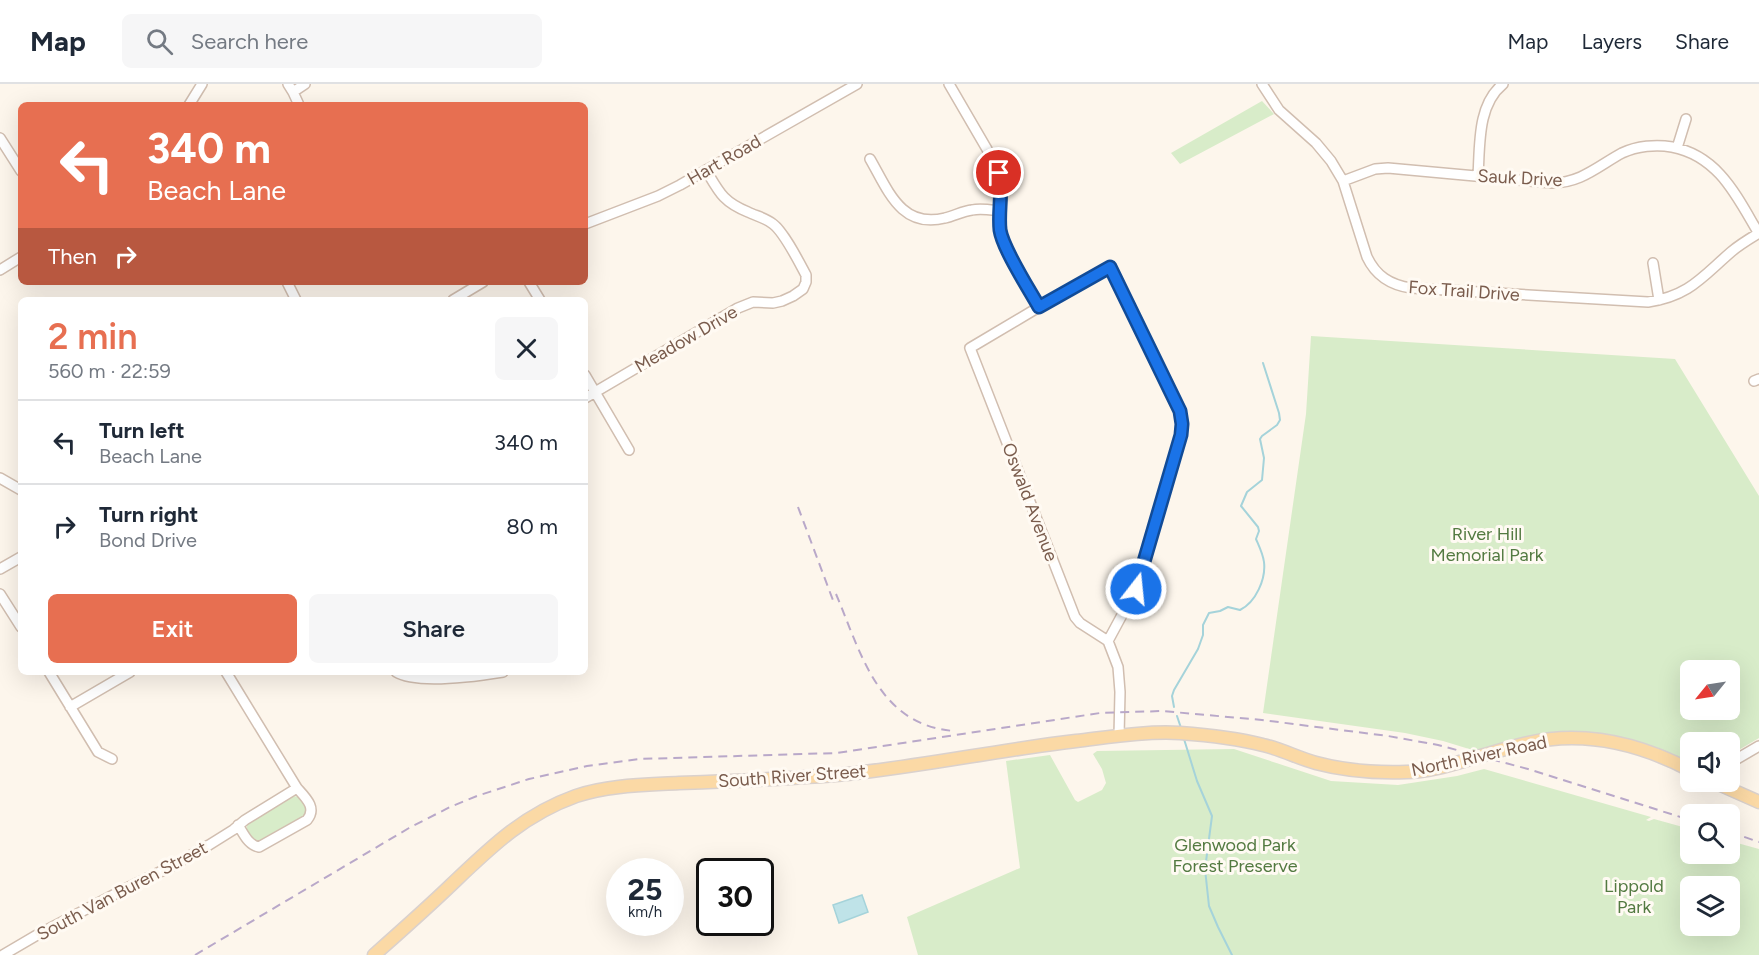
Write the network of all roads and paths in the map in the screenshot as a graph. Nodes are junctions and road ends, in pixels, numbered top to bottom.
1 (202, 84) edge
2 (305, 84) edge
3 (857, 84) edge
4 (949, 84) edge
5 (1262, 84) edge
6 (1503, 84) edge
7 (291, 88) edge
8 (191, 102) edge
9 (298, 102) edge
10 (1686, 118) dead end
11 (0, 138) edge
12 (1677, 148) junction
13 (870, 159) dead end
14 (18, 166) edge
15 (706, 170) junction
16 (1478, 176) junction
17 (1343, 181) junction
18 (1000, 211) junction
19 (588, 223) edge
20 (1759, 234) edge
21 (18, 259) edge
22 (1653, 263) dead end
23 (0, 270) edge
24 (478, 285) edge
25 (458, 297) edge
26 (1659, 300) junction
27 (1039, 307) junction
28 (588, 380) edge
29 (595, 392) junction
30 (588, 396) edge
31 (629, 450) dead end
32 (0, 478) edge
33 (18, 488) edge
34 (18, 559) edge
35 (0, 569) edge
36 (0, 594) edge
37 (18, 622) edge
38 (1108, 640) junction
39 (51, 675) edge
40 (125, 675) edge
41 (228, 675) edge
42 (406, 675) edge
43 (466, 675) edge
44 (70, 707) junction
45 (1119, 736) junction
46 (1266, 745) joint
47 (1759, 746) edge
48 (1740, 757) edge
49 (112, 759) dead end
50 (1680, 765) edge
51 (297, 788) junction
52 (1736, 792) edge
53 (1759, 802) edge
54 (238, 825) junction
55 (3, 955) edge
56 (374, 955) edge

1 - 8 street
2 - 7 street
3 - 15 street, Hart Road
4 - 18 street
5 - 17 street, Fox Trail Drive
6 - 16 street
7 - 9 street
10 - 12 street
11 - 14 street
12 - 16 street, Sauk Drive
12 - 20 street, Sauk Drive
13 - 18 street
15 - 19 street, Hart Road
15 - 29 street, Meadow Drive
16 - 17 street, Sauk Drive
17 - 26 street, Fox Trail Drive
18 - 27 street
20 - 26 street, Fox Trail Drive
21 - 23 street
22 - 26 street
24 - 25 street
27 - 38 street, Oswald Avenue
27 - 38 street
28 - 29 street
29 - 30 street, Meadow Drive
29 - 31 street
32 - 33 street
34 - 35 street
36 - 37 street
38 - 45 street
39 - 44 street
40 - 44 street
41 - 51 street
42 - 43 street
44 - 49 street
45 - 46 main road, South River Street
45 - 56 main road, South River Street
46 - 50 main road, North River Road
47 - 48 street
51 - 54 street, South Van Buren Street
51 - 54 street
52 - 53 main road
54 - 55 street, South Van Buren Street

